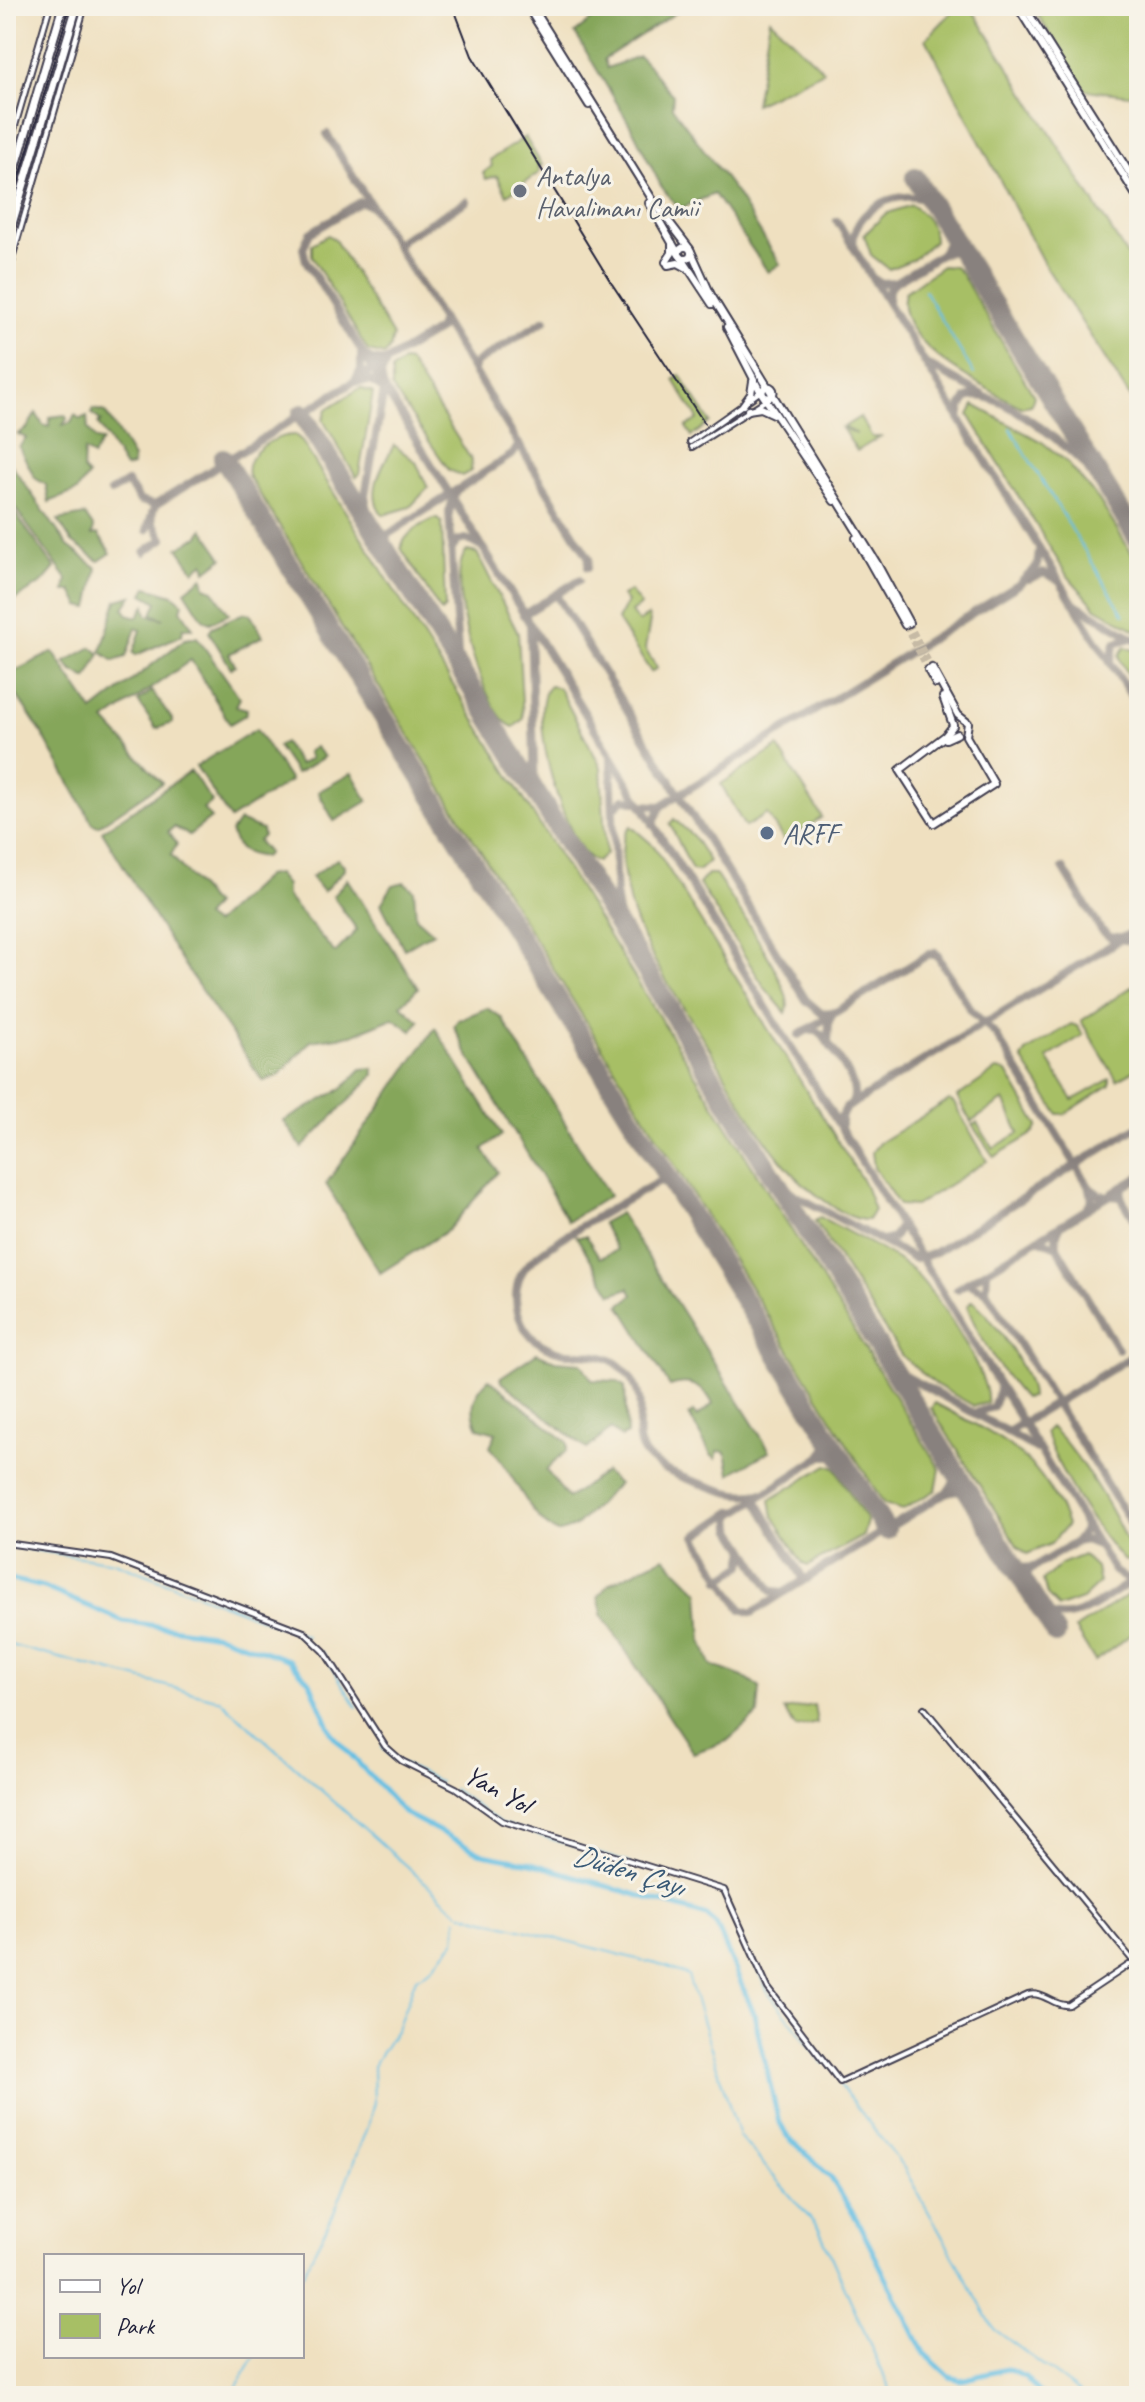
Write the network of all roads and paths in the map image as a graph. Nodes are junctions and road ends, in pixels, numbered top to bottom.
1 (50, 6) edge
2 (63, 6) edge
3 (77, 6) edge
4 (85, 6) edge
5 (530, 6) edge
6 (1017, 6) edge
7 (1024, 6) edge
8 (6, 157) edge
9 (1139, 188) edge
10 (6, 200) edge
11 (1139, 200) edge
12 (668, 232) junction
13 (6, 244) edge
14 (690, 249) junction
15 (682, 255) junction
16 (8, 260) edge
17 (7, 274) edge
18 (695, 276) junction
19 (752, 373) junction
20 (766, 393) junction
21 (746, 407) junction
22 (786, 425) junction
23 (691, 444) dead end
24 (964, 719) junction
25 (953, 725) junction
26 (967, 733) junction
27 (957, 734) junction
28 (912, 759) junction
29 (6, 1543) edge
30 (924, 1708) dead end
31 (1137, 1966) edge

1 - 8 street
2 - 10 highway
3 - 13 highway
4 - 16 street
5 - 12 main road
5 - 14 main road
6 - 11 main road
7 - 9 main road
12 - 15 main road
12 - 18 main road
14 - 15 main road
14 - 20 main road
15 - 18 main road
16 - 17 street
18 - 19 main road
19 - 20 main road
19 - 21 main road
20 - 21 street
20 - 21 street
20 - 22 main road
20 - 22 main road
21 - 22 main road
21 - 23 street
24 - 25 main road
24 - 25 main road
24 - 26 main road
25 - 27 main road
25 - 28 main road
26 - 27 main road
26 - 28 main road
27 - 28 main road
29 - 31 street, Yan Yol
30 - 31 street

